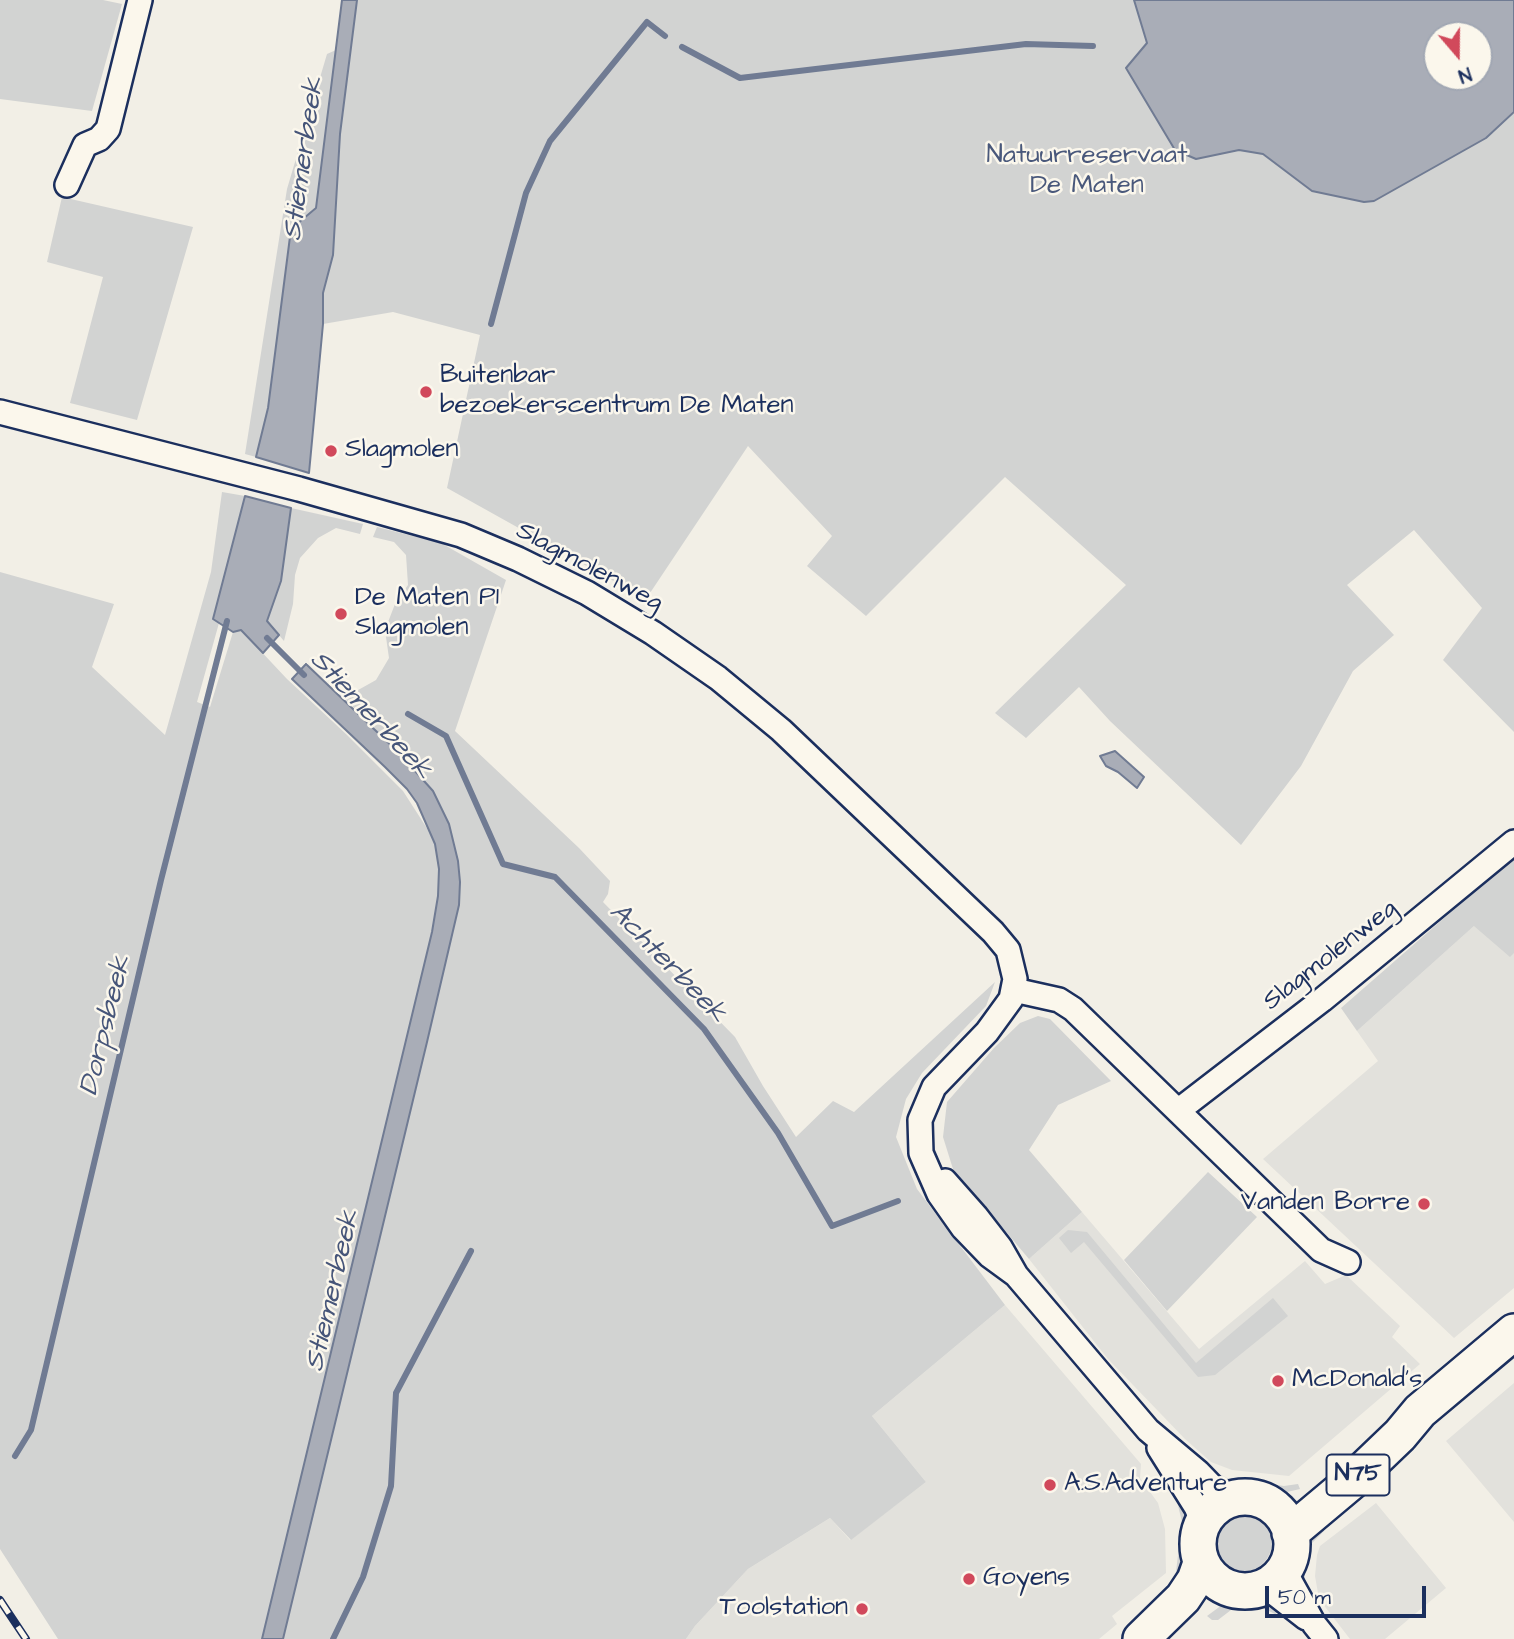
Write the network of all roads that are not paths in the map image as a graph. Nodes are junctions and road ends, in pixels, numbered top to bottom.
1 (140, 0) edge
2 (67, 185) dead end
3 (0, 412) edge
4 (1514, 842) edge
5 (1014, 990) junction
6 (1179, 1110) junction
7 (1348, 1262) dead end
8 (1514, 1332) edge
9 (1420, 1411) junction
10 (1149, 1430) junction
11 (1271, 1505) junction
12 (1214, 1512) junction
13 (1290, 1534) junction
14 (1201, 1563) junction
15 (1274, 1578) junction
16 (1227, 1587) junction
17 (1320, 1631) edge
18 (1141, 1639) edge
19 (1169, 1639) edge

1 - 2 street
3 - 5 street, Slagmolenweg
4 - 6 street, Slagmolenweg
5 - 6 street
5 - 10 street
6 - 7 street
8 - 9 main road, N75
9 - 11 main road, N75
9 - 13 main road, N75
10 - 12 street
10 - 12 street
11 - 12 main road
11 - 13 main road
12 - 14 main road
13 - 15 main road
14 - 16 main road
14 - 18 main road
15 - 16 main road
15 - 17 street
16 - 19 main road

